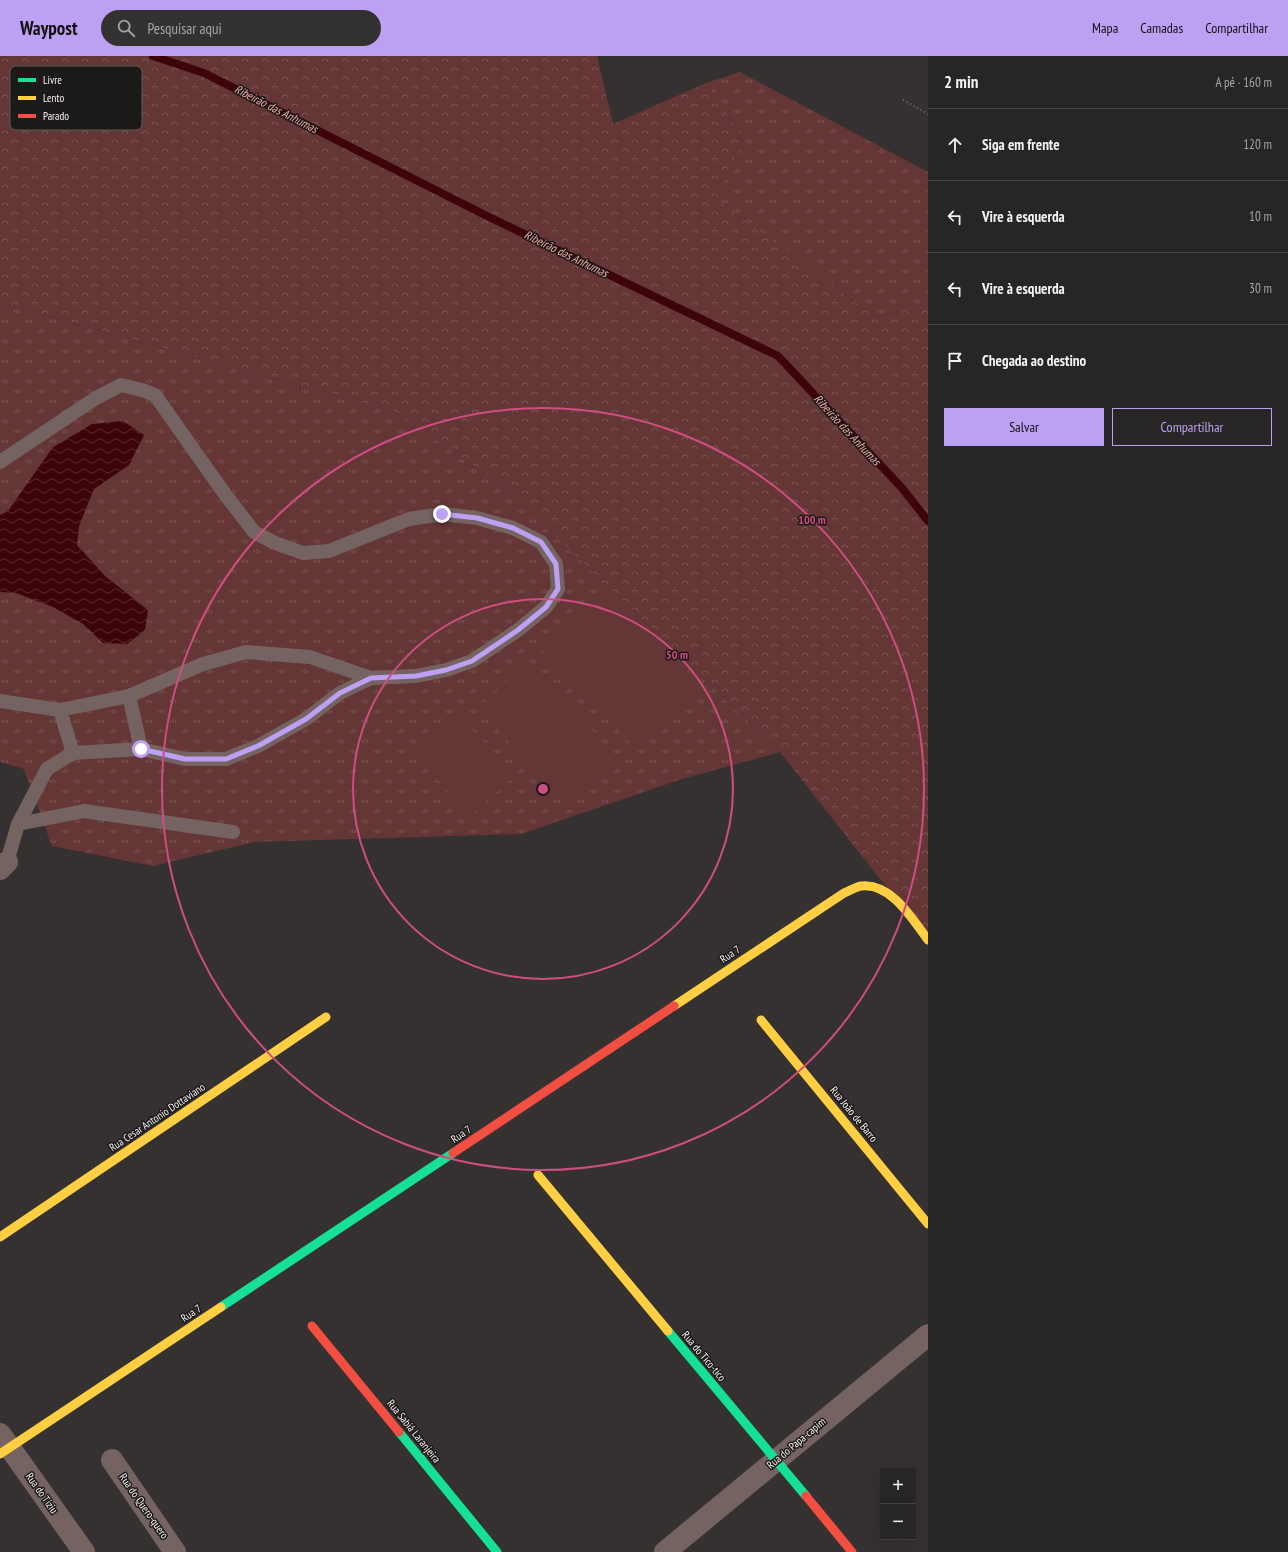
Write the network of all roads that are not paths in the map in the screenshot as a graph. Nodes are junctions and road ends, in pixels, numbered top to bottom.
1 (0, 462) edge
2 (371, 678) junction
3 (129, 696) junction
4 (0, 701) edge
5 (60, 710) junction
6 (141, 749) junction
7 (73, 753) junction
8 (18, 824) junction
9 (232, 832) dead end
10 (4, 865) edge
11 (928, 940) edge
12 (326, 1017) dead end
13 (760, 1020) dead end
14 (538, 1175) dead end
15 (928, 1224) edge
16 (0, 1237) edge
17 (312, 1326) dead end
18 (928, 1335) edge
19 (3, 1445) edge
20 (112, 1460) dead end
21 (776, 1460) junction
22 (84, 1552) edge
23 (175, 1552) edge
24 (497, 1552) edge
25 (665, 1552) edge
26 (852, 1552) edge

1 - 2 lane
2 - 3 lane
2 - 6 lane
3 - 5 lane
3 - 6 lane
4 - 5 lane
5 - 7 lane
6 - 7 lane
7 - 8 lane
8 - 9 lane
8 - 10 lane
11 - 19 street, Rua 7
12 - 16 street, Rua Cesar Antonio Dottaviano
13 - 15 street, Rua João de Barro
14 - 21 street, Rua do Tico-tico
17 - 24 street, Rua Sabiá Laranjeira
18 - 21 street, Rua do Papa-capim
19 - 22 street, Rua do Tiziu
20 - 23 street, Rua do Quero-quero
21 - 25 street, Rua do Papa-capim
21 - 26 street, Rua do Tico-tico

